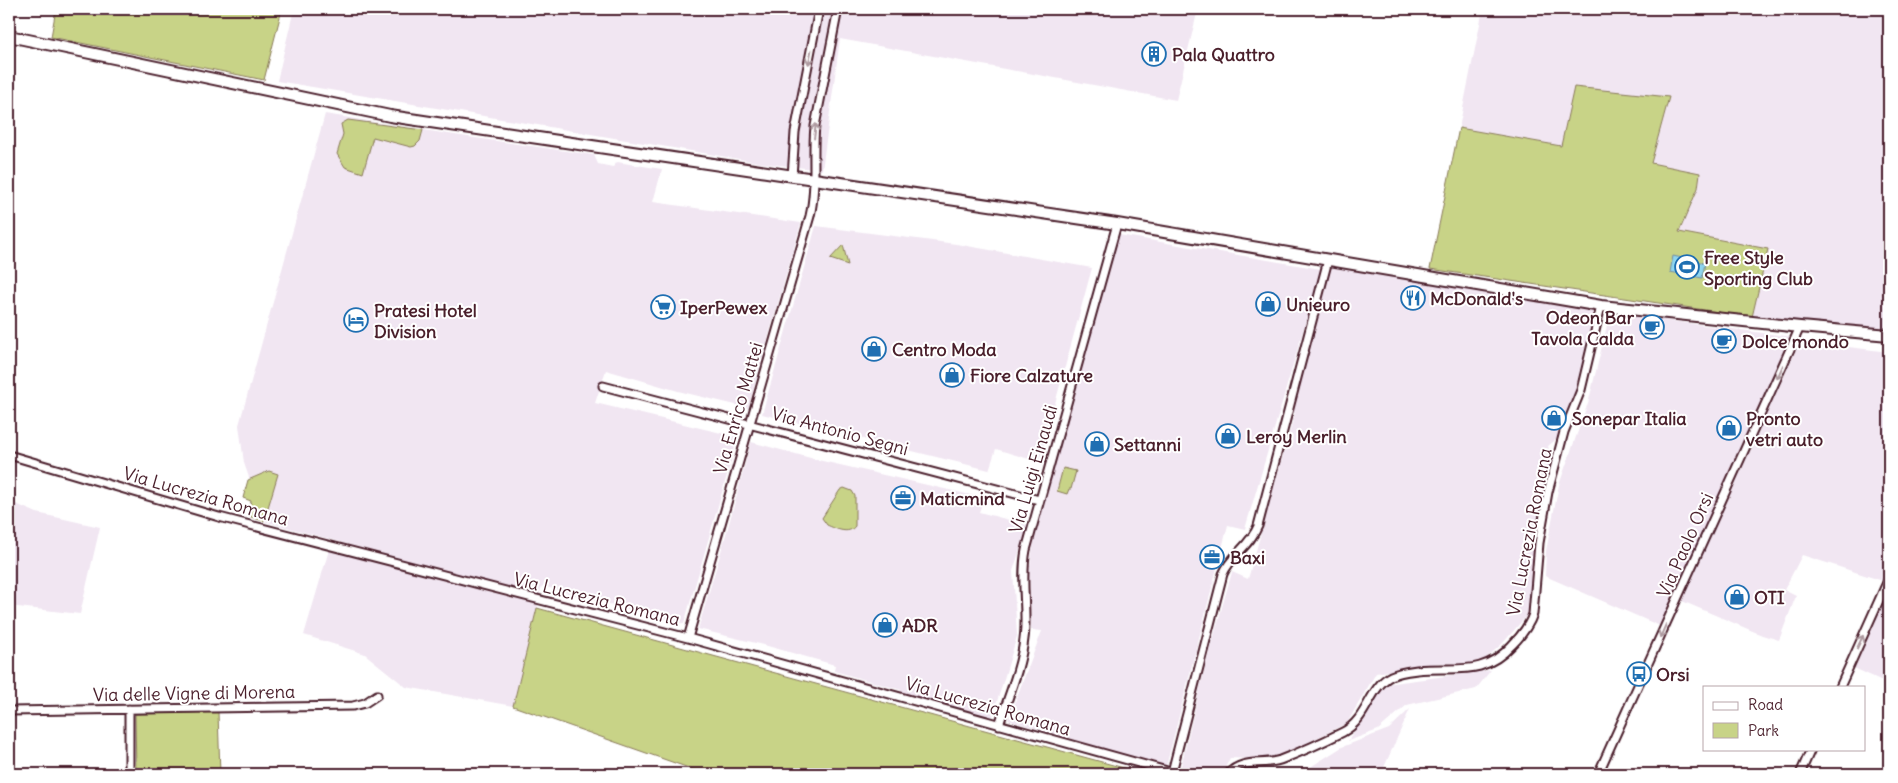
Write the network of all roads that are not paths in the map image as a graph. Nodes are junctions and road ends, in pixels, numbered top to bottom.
1 (819, 9) edge
2 (838, 9) edge
3 (9, 36) edge
4 (792, 177) junction
5 (814, 182) junction
6 (1117, 224) junction
7 (1328, 260) junction
8 (1601, 306) junction
9 (1800, 327) junction
10 (1889, 336) edge
11 (603, 386) dead end
12 (749, 423) junction
13 (9, 455) edge
14 (1039, 500) junction
15 (1889, 578) edge
16 (688, 638) junction
17 (1840, 686) edge
18 (377, 695) dead end
19 (129, 709) junction
20 (9, 711) edge
21 (999, 725) junction
22 (1811, 750) edge
23 (1175, 773) edge
24 (129, 774) edge
25 (1228, 774) edge
26 (1598, 774) edge
27 (1800, 774) edge

1 -> 4 street
5 -> 2 street, Via Enrico Mattei
3 - 4 street
4 - 5 street
5 - 6 street
5 - 12 street, Via Enrico Mattei
6 - 7 street
6 - 14 street, Via Luigi Einaudi
7 - 8 street
7 - 23 street
8 - 9 street
8 - 25 street, Via Lucrezia Romana
9 - 10 street
9 -> 26 street, Via Paolo Orsi
11 - 12 street, Via Antonio Segni
12 - 14 street, Via Antonio Segni
12 - 16 street, Via Enrico Mattei
13 - 16 street, Via Lucrezia Romana
14 - 21 street, Via Luigi Einaudi
17 -> 15 street
16 - 21 street, Via Lucrezia Romana
18 - 19 street, Via delle Vigne di Morena
19 - 20 street, Via delle Vigne di Morena
19 - 24 street
21 - 23 street, Via Lucrezia Romana
22 - 27 street

